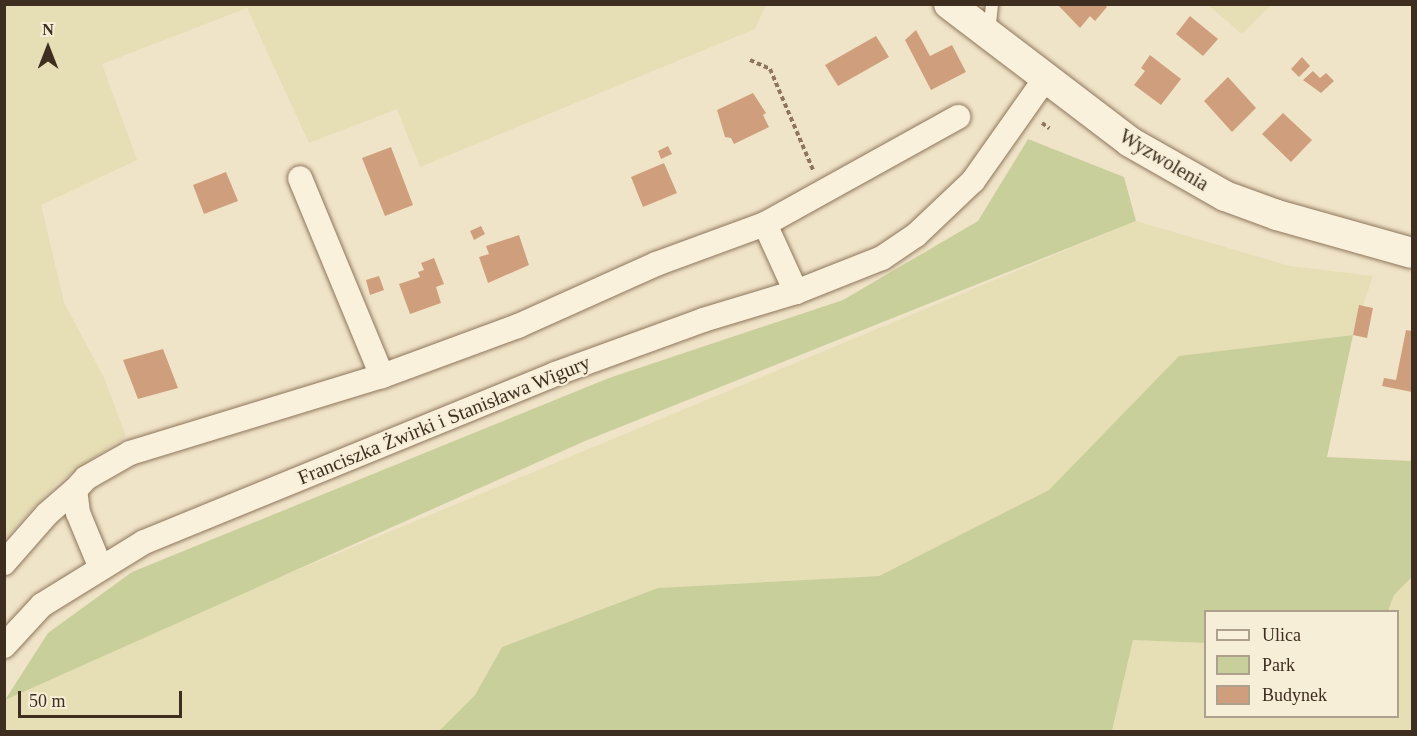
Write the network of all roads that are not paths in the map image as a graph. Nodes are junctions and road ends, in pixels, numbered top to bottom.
1 (949, 4) edge
2 (992, 4) edge
3 (988, 35) junction
4 (1045, 79) junction
5 (958, 117) dead end
6 (300, 178) dead end
7 (765, 224) junction
8 (1413, 253) edge
9 (796, 292) junction
10 (382, 376) junction
11 (75, 490) junction
12 (4, 563) edge
13 (100, 566) junction
14 (4, 646) edge

1 - 3 street, Wyzwolenia
2 - 3 lane
3 - 4 street, Wyzwolenia
4 - 8 street, Wyzwolenia
4 - 9 street, Franciszka Żwirki i Stanisława Wigury
5 - 7 street
6 - 10 street
7 - 9 street
7 - 10 street
9 - 13 street, Franciszka Żwirki i Stanisława Wigury
10 - 11 street
11 - 12 street
11 - 13 street
13 - 14 street, Franciszka Żwirki i Stanisława Wigury

